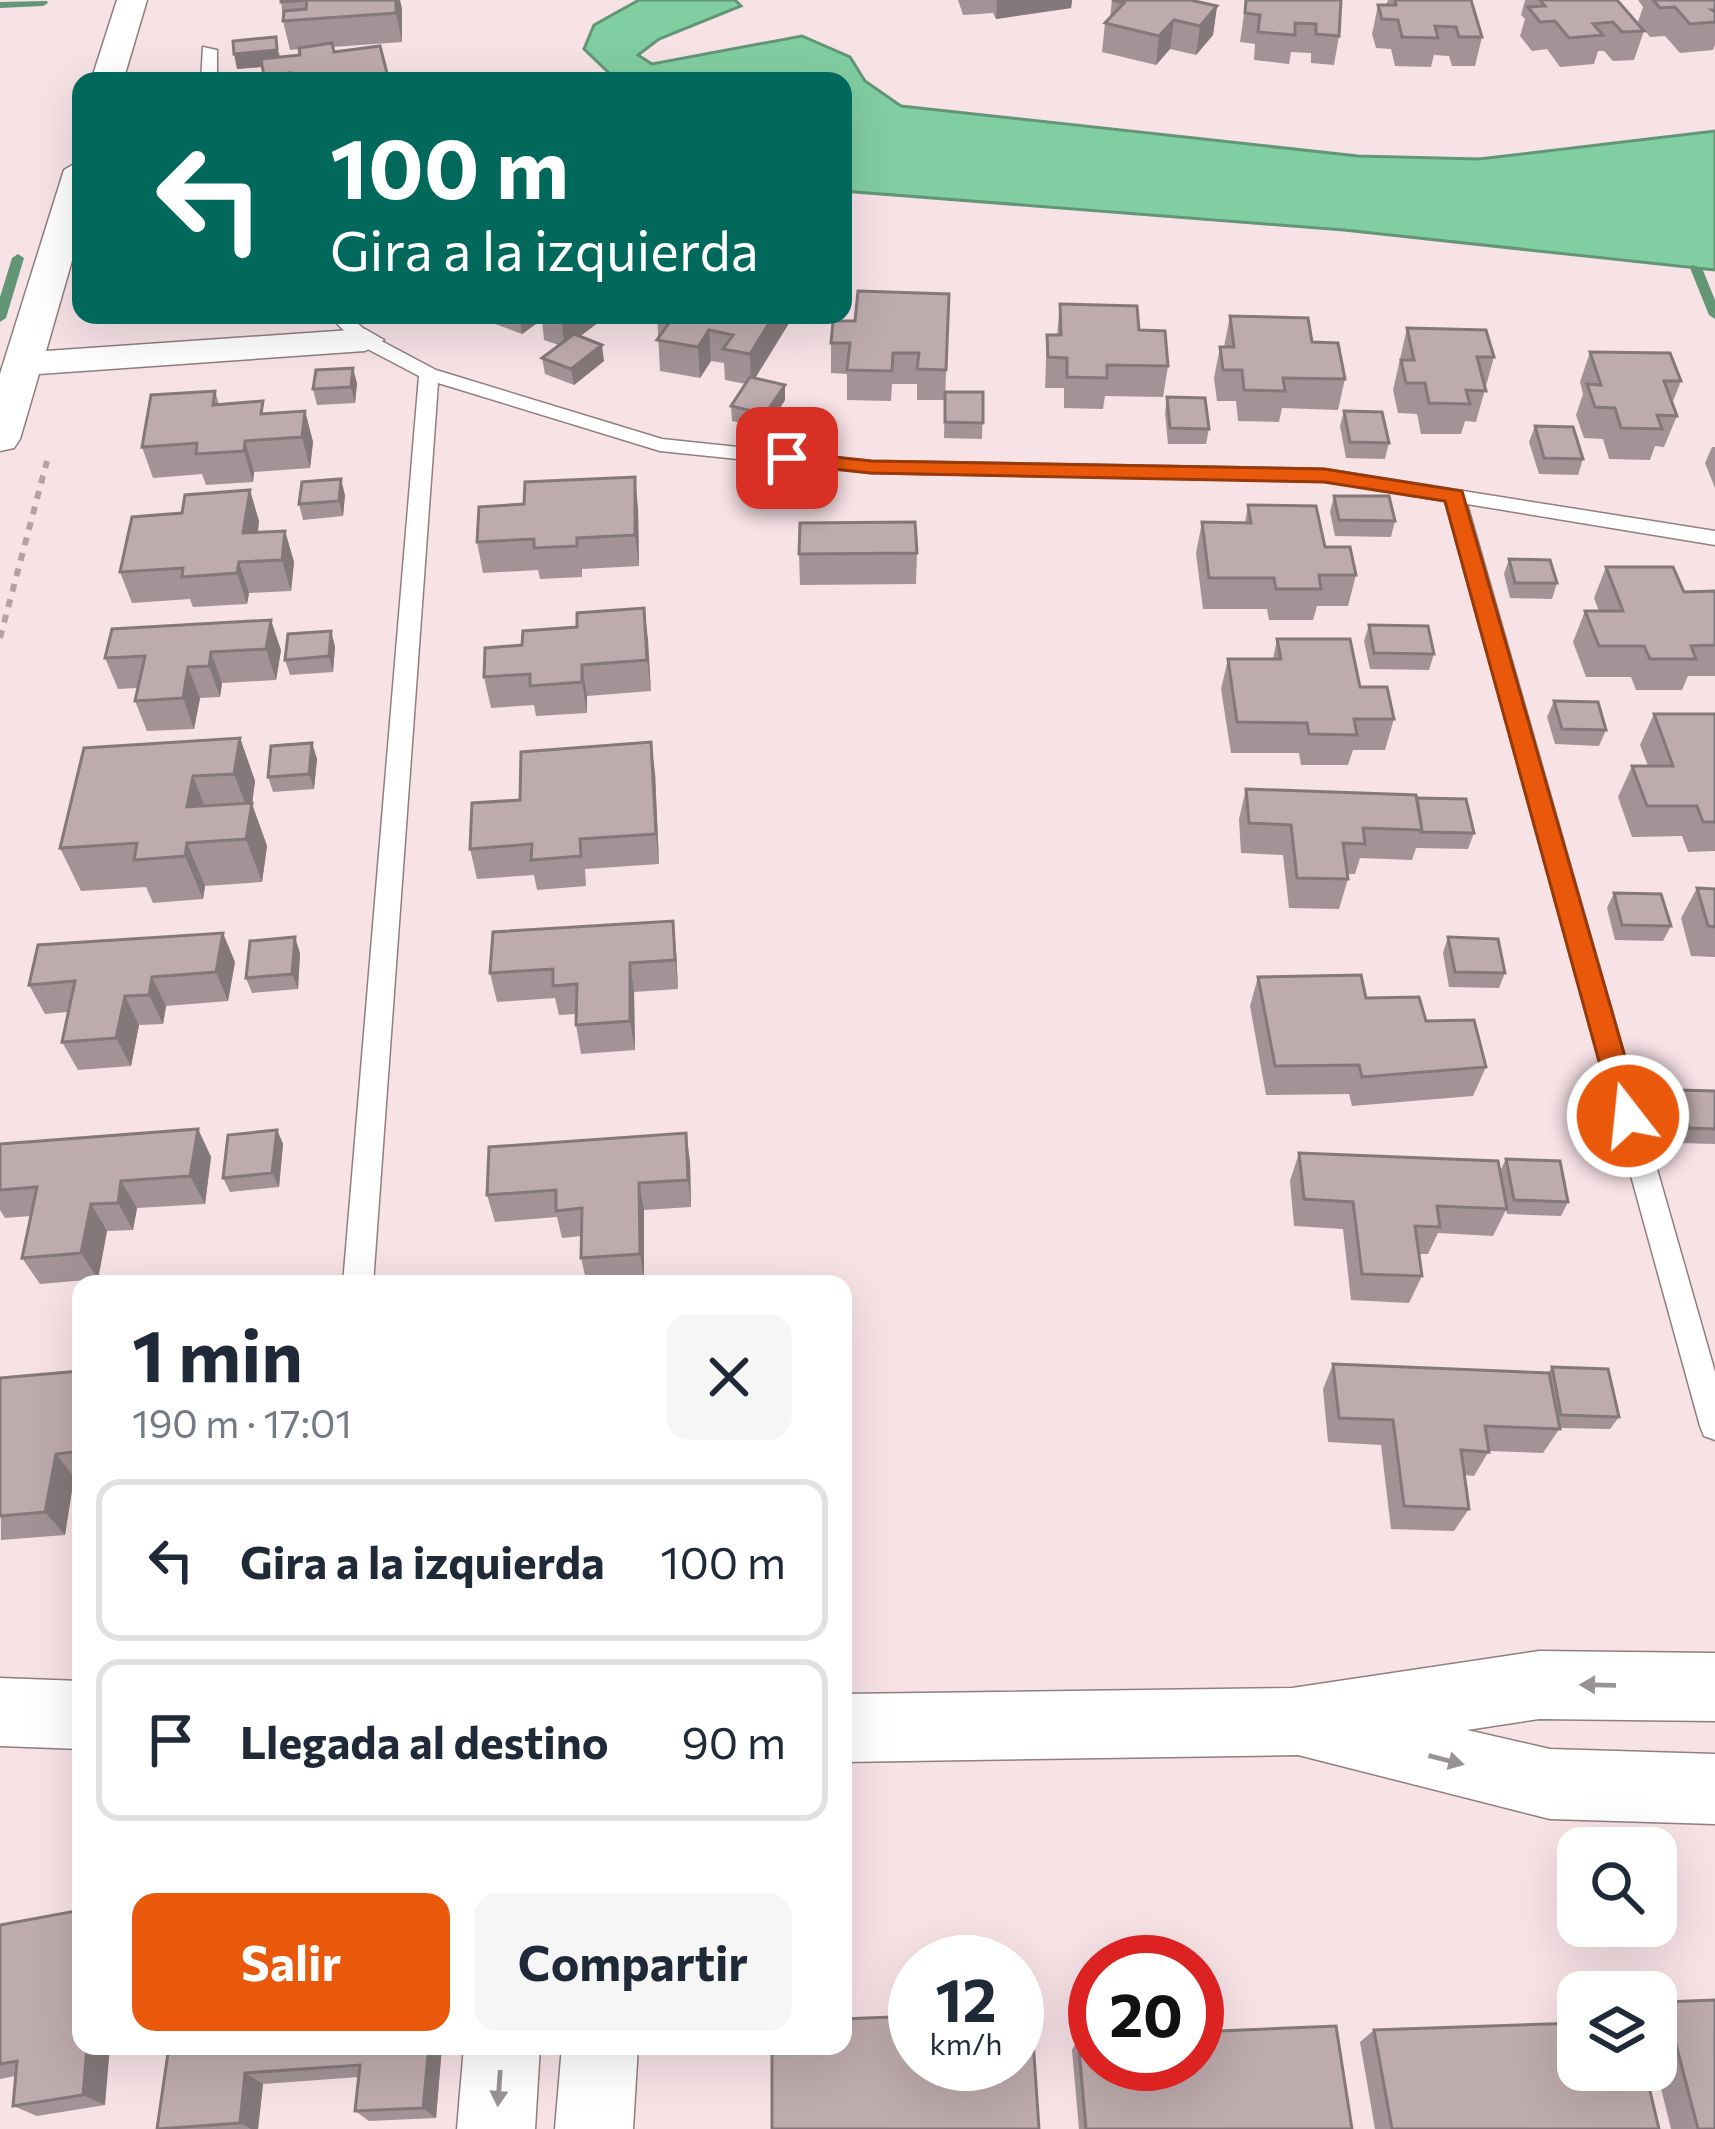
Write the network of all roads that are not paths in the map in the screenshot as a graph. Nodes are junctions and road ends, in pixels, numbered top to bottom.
1 (132, 0) edge
2 (209, 50) dead end
3 (110, 72) edge
4 (209, 72) edge
5 (72, 200) edge
6 (246, 324) edge
7 (351, 327) edge
8 (27, 350) junction
9 (429, 374) junction
10 (0, 439) edge
11 (1454, 496) junction
12 (1715, 538) edge
13 (359, 1275) edge
14 (1715, 1426) edge
15 (1715, 1687) edge
16 (0, 1712) edge
17 (72, 1715) edge
18 (1292, 1722) junction
19 (852, 1728) edge
20 (1715, 1789) edge
21 (501, 2055) edge
22 (599, 2055) edge
23 (496, 2129) edge
24 (594, 2129) edge

1 - 3 street
2 - 4 lane
5 - 8 street
6 - 8 street
7 - 8 street
7 - 9 lane
8 - 10 street
9 - 11 lane
9 - 13 lane
11 - 12 lane
11 - 14 lane
15 -> 18 street
16 - 17 street
18 - 19 street
18 -> 20 street
21 -> 23 street
22 - 24 street

